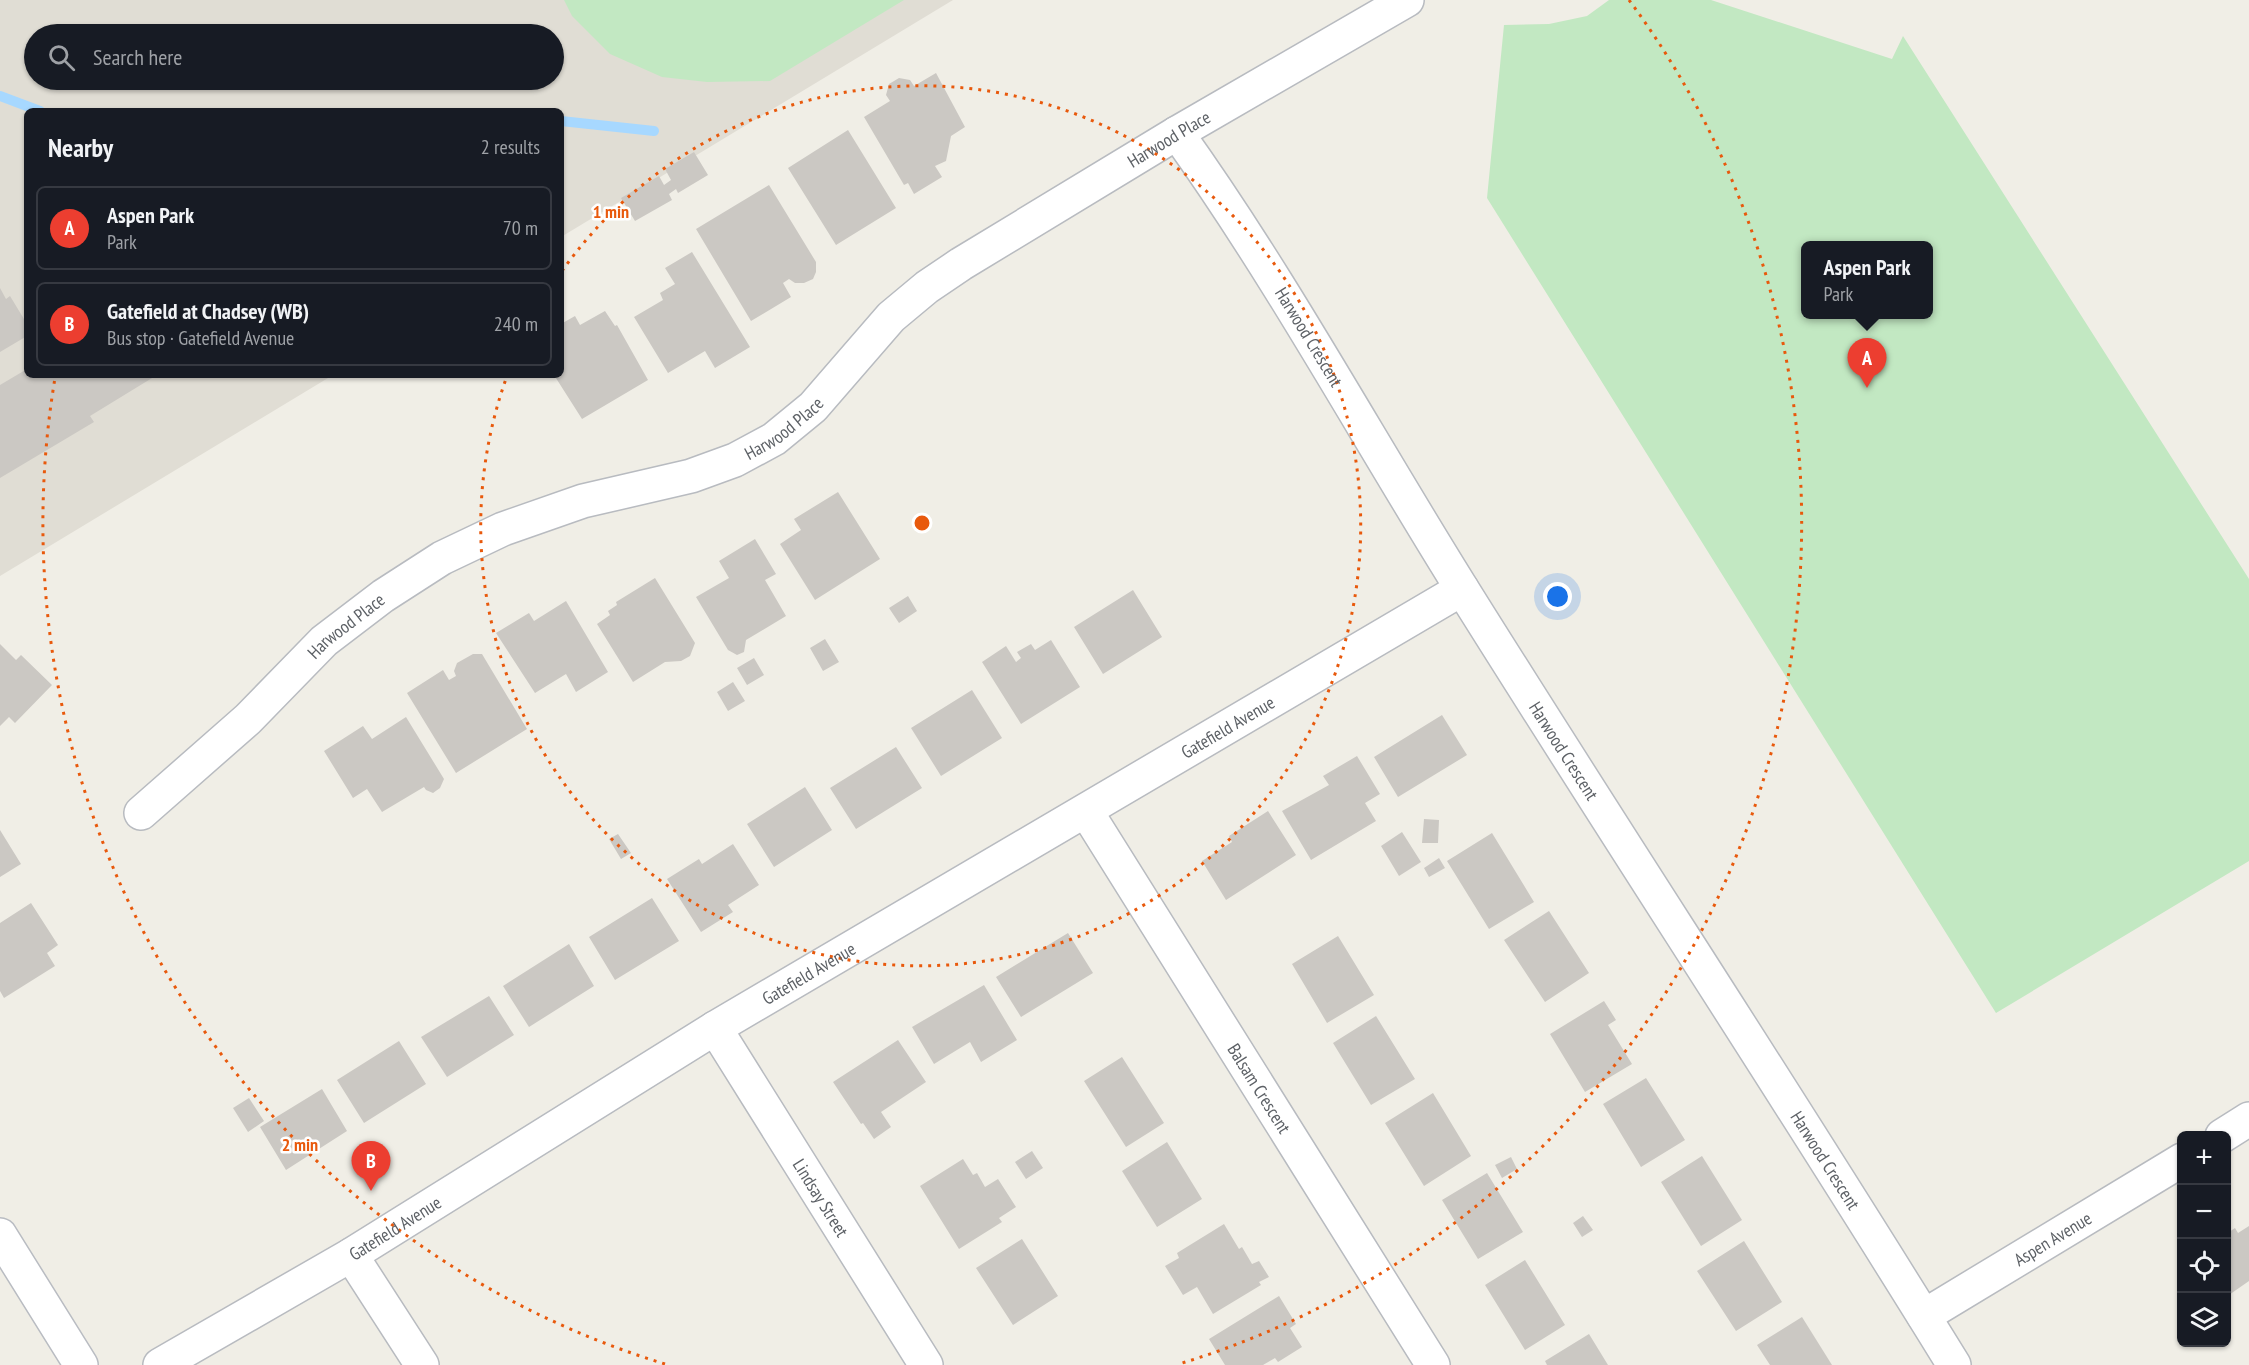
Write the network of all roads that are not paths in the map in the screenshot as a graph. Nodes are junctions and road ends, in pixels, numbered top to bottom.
1 (1407, 0) edge
2 (1177, 133) junction
3 (1462, 589) junction
4 (1086, 810) junction
5 (141, 813) dead end
6 (715, 1028) junction
7 (2249, 1119) edge
8 (2230, 1131) edge
9 (2177, 1162) edge
10 (0, 1236) edge
11 (351, 1255) junction
12 (1924, 1316) junction
13 (81, 1365) edge
14 (160, 1365) edge
15 (422, 1365) edge
16 (926, 1365) edge
17 (1433, 1365) edge
18 (1954, 1365) edge

1 - 2 street, Harwood Place
2 - 3 street, Harwood Crescent
2 - 5 street, Harwood Place
3 - 4 street, Gatefield Avenue
3 - 12 street, Harwood Crescent
4 - 6 street, Gatefield Avenue
4 - 17 street, Balsam Crescent
6 - 11 street, Gatefield Avenue
6 - 16 street, Lindsay Street
7 - 8 street
9 - 12 street, Aspen Avenue
10 - 13 street
11 - 14 street, Gatefield Avenue
11 - 15 street
12 - 18 street, Harwood Crescent

